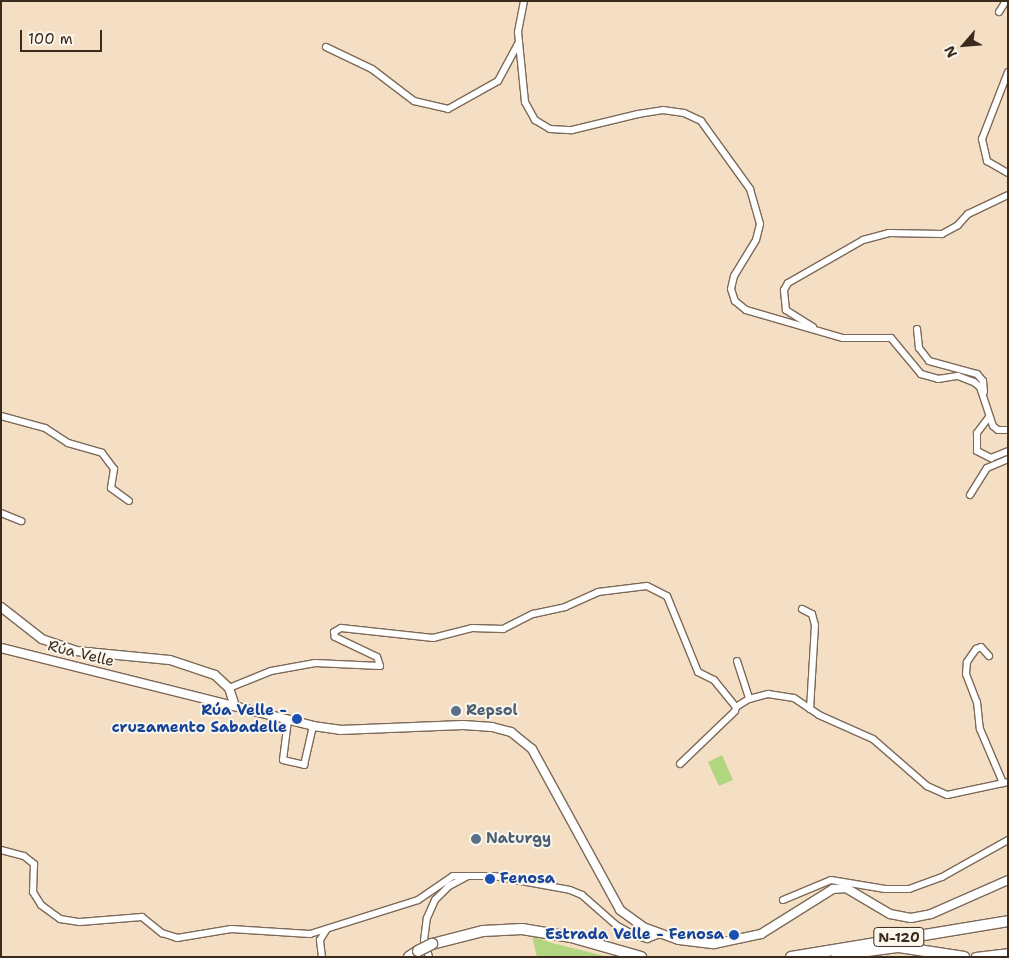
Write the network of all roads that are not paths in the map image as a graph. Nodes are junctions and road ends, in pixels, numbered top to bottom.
1 (524, 1) edge
2 (1006, 1) edge
3 (999, 12) dead end
4 (519, 42) junction
5 (326, 47) dead end
6 (1008, 72) edge
7 (1008, 173) edge
8 (1008, 195) edge
9 (917, 329) dead end
10 (820, 331) junction
11 (985, 399) junction
12 (1, 416) edge
13 (989, 417) junction
14 (1008, 430) edge
15 (1008, 451) edge
16 (1008, 459) edge
17 (970, 495) dead end
18 (128, 501) dead end
19 (1, 513) edge
20 (21, 521) dead end
21 (1, 606) edge
22 (802, 609) dead end
23 (1, 648) edge
24 (989, 656) dead end
25 (737, 661) dead end
26 (229, 688) junction
27 (749, 699) junction
28 (236, 706) junction
29 (736, 706) junction
30 (810, 709) junction
31 (288, 720) junction
32 (313, 726) junction
33 (680, 764) dead end
34 (1006, 783) edge
35 (1008, 840) edge
36 (1, 850) edge
37 (469, 876) junction
38 (1007, 880) edge
39 (841, 884) junction
40 (783, 900) dead end
41 (1008, 921) edge
42 (327, 929) junction
43 (660, 934) junction
44 (930, 953) edge
45 (413, 954) edge
46 (1005, 954) edge
47 (322, 957) edge
48 (429, 957) edge
49 (641, 957) edge
50 (791, 957) edge
51 (816, 957) edge
52 (964, 957) edge
53 (976, 957) edge

1 - 4 street
2 - 3 street
4 - 5 street
4 - 10 street
6 - 7 street
8 - 10 street
9 - 11 street
10 - 11 street
11 - 13 street
12 - 18 street
13 - 14 street
13 - 15 street
16 - 17 street
19 - 20 street
21 - 26 street
22 - 30 street
23 - 28 street, Rúa Velle
24 - 34 street
25 - 27 street
26 - 28 street
26 - 29 street
27 - 29 street
27 - 30 street
28 - 31 street, Rúa Velle
29 - 33 street
30 - 34 street
31 - 32 street, Rúa Velle
31 - 32 street
32 - 43 street, Rúa Velle
35 - 39 street
36 - 42 street
37 - 42 street
37 - 43 street
37 - 48 street
38 - 39 street
39 - 40 street
39 - 43 street, Rúa Velle
41 - 50 highway, N-120
42 - 47 street
44 - 51 highway
44 - 52 highway
45 - 49 highway, bridge
46 - 53 street

